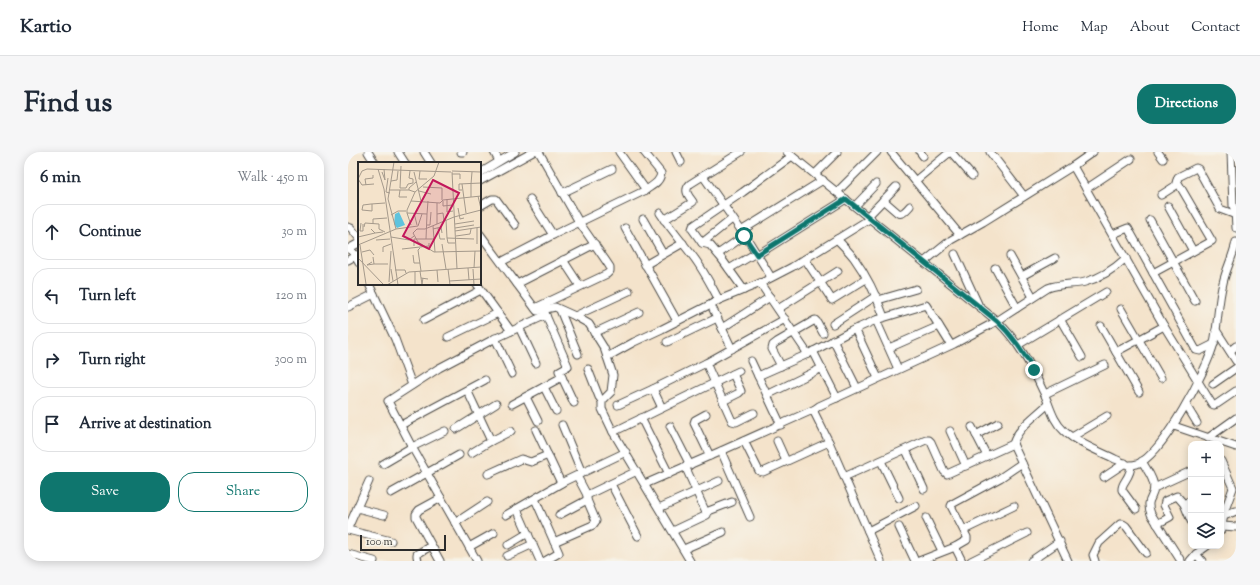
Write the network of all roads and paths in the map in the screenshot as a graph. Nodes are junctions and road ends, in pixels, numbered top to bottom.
1 (368, 152) edge
2 (398, 152) edge
3 (424, 152) edge
4 (494, 152) edge
5 (515, 152) edge
6 (533, 152) edge
7 (539, 152) edge
8 (619, 152) edge
9 (644, 152) edge
10 (676, 152) edge
11 (741, 152) edge
12 (837, 152) edge
13 (877, 152) edge
14 (891, 152) edge
15 (951, 152) edge
16 (1093, 152) edge
17 (1158, 152) edge
18 (1231, 152) edge
19 (1235, 152) edge
20 (994, 153) edge
21 (790, 154) edge
22 (1131, 159) dead end
23 (1163, 159) dead end
24 (499, 161) junction
25 (374, 162) edge
26 (404, 162) edge
27 (430, 162) edge
28 (681, 162) dead end
29 (1236, 165) edge
30 (1073, 166) junction
31 (612, 169) dead end
32 (481, 172) edge
33 (815, 174) junction
34 (703, 176) junction
35 (972, 176) dead end
36 (481, 180) edge
37 (823, 180) junction
38 (1177, 181) junction
39 (915, 182) junction
40 (876, 184) dead end
41 (896, 187) dead end
42 (1086, 189) junction
43 (646, 190) junction
44 (837, 192) junction
45 (562, 193) junction
46 (1161, 195) dead end
47 (1024, 196) junction
48 (530, 199) dead end
49 (846, 199) junction
50 (883, 200) junction
51 (481, 205) edge
52 (723, 206) junction
53 (855, 206) junction
54 (910, 206) dead end
55 (1168, 206) dead end
56 (1236, 212) edge
57 (660, 213) dead end
58 (869, 217) junction
59 (643, 219) dead end
60 (732, 219) junction
61 (664, 220) junction
62 (1150, 220) dead end
63 (579, 222) junction
64 (515, 225) dead end
65 (348, 227) edge
66 (625, 228) dead end
67 (1236, 228) edge
68 (743, 234) junction
69 (1113, 234) junction
70 (481, 235) edge
71 (553, 235) junction
72 (960, 235) junction
73 (358, 237) edge
74 (837, 239) junction
75 (1236, 242) edge
76 (683, 243) junction
77 (702, 243) junction
78 (358, 244) edge
79 (595, 244) junction
80 (349, 248) edge
81 (1193, 251) junction
82 (663, 254) junction
83 (718, 254) junction
84 (756, 254) junction
85 (955, 254) dead end
86 (357, 255) edge
87 (1010, 256) dead end
88 (1055, 258) dead end
89 (1126, 258) junction
90 (805, 259) junction
91 (348, 260) edge
92 (564, 260) junction
93 (501, 262) junction
94 (924, 262) junction
95 (1173, 262) junction
96 (645, 264) junction
97 (995, 268) dead end
98 (729, 269) junction
99 (838, 271) dead end
100 (1153, 273) junction
101 (1022, 276) junction
102 (772, 278) junction
103 (866, 279) junction
104 (820, 282) junction
105 (760, 283) junction
106 (517, 284) junction
107 (370, 285) edge
108 (580, 286) junction
109 (479, 287) edge
110 (916, 289) dead end
111 (744, 290) junction
112 (629, 291) dead end
113 (1106, 292) dead end
114 (374, 294) junction
115 (770, 297) junction
116 (1034, 297) junction
117 (877, 298) junction
118 (719, 300) junction
119 (1195, 301) dead end
120 (711, 305) junction
121 (979, 306) junction
122 (348, 307) edge
123 (534, 308) junction
124 (1017, 308) junction
125 (778, 309) junction
126 (1121, 309) dead end
127 (560, 310) junction
128 (545, 312) junction
129 (639, 312) dead end
130 (498, 313) junction
131 (575, 316) junction
132 (884, 317) junction
133 (717, 318) junction
134 (785, 319) junction
135 (1060, 319) junction
136 (424, 320) dead end
137 (876, 320) junction
138 (677, 321) junction
139 (997, 321) junction
140 (833, 324) dead end
141 (939, 326) junction
142 (1101, 326) dead end
143 (1164, 326) junction
144 (519, 327) junction
145 (722, 328) junction
146 (855, 329) junction
147 (1216, 330) junction
148 (511, 331) junction
149 (793, 332) junction
150 (594, 333) junction
151 (823, 333) dead end
152 (448, 337) dead end
153 (495, 338) junction
154 (1139, 339) junction
155 (833, 340) junction
156 (667, 342) dead end
157 (1018, 344) junction
158 (1214, 344) junction
159 (951, 345) junction
160 (1236, 346) edge
161 (889, 348) junction
162 (732, 349) junction
163 (1230, 351) junction
164 (811, 352) junction
165 (1116, 352) junction
166 (578, 354) dead end
167 (607, 357) junction
168 (1082, 357) dead end
169 (752, 361) dead end
170 (1236, 361) edge
171 (536, 363) dead end
172 (706, 363) junction
173 (1105, 365) dead end
174 (781, 366) junction
175 (822, 368) junction
176 (1236, 368) edge
177 (588, 369) dead end
178 (898, 369) junction
179 (512, 374) dead end
180 (758, 376) junction
181 (562, 377) junction
182 (878, 378) junction
183 (1161, 378) dead end
184 (485, 380) dead end
185 (1198, 381) junction
186 (715, 382) junction
187 (1214, 384) dead end
188 (412, 385) junction
189 (544, 387) junction
190 (857, 388) junction
191 (653, 389) junction
192 (467, 390) junction
193 (1139, 392) dead end
194 (1236, 392) edge
195 (1044, 394) junction
196 (767, 395) junction
197 (526, 397) junction
198 (837, 398) junction
199 (602, 401) junction
200 (723, 401) junction
201 (574, 403) dead end
202 (496, 404) dead end
203 (512, 404) dead end
204 (1048, 404) junction
205 (618, 405) dead end
206 (1186, 405) junction
207 (662, 408) junction
208 (815, 409) junction
209 (556, 411) dead end
210 (754, 412) dead end
211 (479, 414) junction
212 (706, 414) dead end
213 (1107, 416) dead end
214 (641, 418) junction
215 (1236, 418) edge
216 (538, 422) dead end
217 (998, 423) dead end
218 (1197, 423) dead end
219 (401, 425) junction
220 (562, 425) dead end
221 (781, 425) junction
222 (670, 426) dead end
223 (972, 426) dead end
224 (1174, 426) junction
225 (456, 429) dead end
226 (536, 430) dead end
227 (445, 431) dead end
228 (511, 431) dead end
229 (950, 431) dead end
230 (613, 432) junction
231 (976, 435) junction
232 (1072, 437) junction
233 (1208, 438) junction
234 (491, 441) junction
235 (744, 441) junction
236 (777, 441) dead end
237 (829, 442) junction
238 (1013, 444) junction
239 (412, 447) junction
240 (1236, 447) edge
241 (906, 450) junction
242 (721, 451) junction
243 (626, 452) junction
244 (471, 453) dead end
245 (459, 455) dead end
246 (548, 455) junction
247 (710, 456) junction
248 (987, 456) junction
249 (786, 461) junction
250 (881, 461) junction
251 (1142, 461) junction
252 (1022, 463) junction
253 (383, 464) dead end
254 (1128, 464) junction
255 (688, 466) junction
256 (966, 466) junction
257 (1224, 468) edge
258 (637, 471) junction
259 (1188, 472) edge
260 (427, 473) junction
261 (488, 474) dead end
262 (579, 474) junction
263 (669, 474) junction
264 (1104, 476) dead end
265 (844, 477) junction
266 (719, 481) dead end
267 (369, 482) dead end
268 (561, 483) junction
269 (611, 484) junction
270 (645, 484) junction
271 (1154, 488) junction
272 (924, 489) dead end
273 (696, 490) junction
274 (391, 493) dead end
275 (441, 498) junction
276 (587, 498) junction
277 (899, 498) dead end
278 (535, 499) junction
279 (488, 502) dead end
280 (732, 502) dead end
281 (1188, 502) edge
282 (916, 506) dead end
283 (1014, 506) dead end
284 (357, 508) junction
285 (659, 508) junction
286 (517, 509) junction
287 (1136, 510) dead end
288 (1236, 511) edge
289 (706, 512) junction
290 (384, 515) dead end
291 (506, 515) dead end
292 (559, 515) dead end
293 (1224, 516) joint
294 (750, 517) dead end
295 (926, 518) dead end
296 (455, 523) junction
297 (1157, 524) junction
298 (899, 526) dead end
299 (1236, 527) edge
300 (1224, 528) edge
301 (348, 529) edge
302 (868, 530) junction
303 (964, 530) junction
304 (673, 531) junction
305 (723, 532) dead end
306 (494, 533) dead end
307 (528, 533) junction
308 (1027, 533) dead end
309 (638, 536) dead end
310 (392, 541) dead end
311 (1060, 541) junction
312 (554, 542) junction
313 (533, 544) junction
314 (508, 545) dead end
315 (431, 546) junction
316 (469, 547) junction
317 (955, 547) junction
318 (684, 549) junction
319 (1203, 549) edge
320 (942, 551) junction
321 (1146, 553) dead end
322 (348, 554) edge
323 (1196, 554) junction
324 (507, 556) dead end
325 (930, 559) edge
326 (374, 561) edge
327 (418, 561) edge
328 (440, 561) edge
329 (477, 561) edge
330 (540, 561) edge
331 (545, 561) edge
332 (690, 561) edge
333 (881, 561) edge
334 (915, 561) edge
335 (919, 561) edge
336 (962, 561) edge
337 (971, 561) edge
338 (1031, 561) edge
339 (1068, 561) edge
340 (1095, 561) edge
341 (1182, 561) edge
342 (1190, 561) edge
343 (1202, 561) edge

1 - 25 street
2 - 26 street
3 - 27 street
4 - 24 street
5 - 24 street
6 - 36 street
7 - 45 street
8 - 43 street
9 - 43 street
10 - 28 street
11 - 34 street
12 - 33 street
13 - 44 street
14 - 39 street
15 - 35 street
15 - 39 street
16 - 30 street
17 - 23 street
18 - 56 street
19 - 29 street
20 - 47 street
21 - 33 street
21 - 52 street
22 - 42 street
24 - 32 street
30 - 42 street
30 - 47 street
31 - 45 street
33 - 37 street
34 - 52 street
34 - 61 street
37 - 44 street
37 - 68 street
38 - 46 street
38 - 56 street
38 - 81 street
39 - 72 street
40 - 53 street
41 - 50 street
42 - 69 street
43 - 63 street
44 - 49 street
45 - 63 street
47 - 72 street
48 - 71 street
49 - 53 street
49 - 84 street
50 - 54 street
50 - 58 street
51 - 64 street
52 - 60 street
52 - 77 street
53 - 58 street
55 - 81 street
56 - 67 street
57 - 61 street
58 - 74 street
58 - 94 street
59 - 82 street
60 - 68 street
60 - 77 street
61 - 76 street
62 - 95 street
63 - 71 street
63 - 79 street
65 - 73 street
66 - 96 street
68 - 83 street
68 - 84 street
69 - 89 street
69 - 100 street
70 - 93 street
71 - 93 street
72 - 94 street
74 - 90 street
74 - 103 street
75 - 147 street
76 - 82 street
76 - 118 street
77 - 83 street
78 - 80 street
79 - 92 street
79 - 108 street
80 - 86 street
81 - 95 street
82 - 96 street
83 - 98 street
84 - 98 street
84 - 102 street
85 - 121 street
86 - 91 street
87 - 101 street
88 - 101 street
89 - 116 street
89 - 143 street
90 - 102 street
90 - 104 street
92 - 106 street
92 - 108 street
93 - 106 street
94 - 121 street
95 - 100 street
95 - 119 street
96 - 138 street
97 - 124 street
98 - 111 street
99 - 104 street
100 - 158 street
101 - 116 street
102 - 105 street
103 - 104 street
103 - 117 street
104 - 125 street
105 - 111 street
105 - 115 street
106 - 123 street
107 - 114 street
108 - 123 street
109 - 130 street
109 - 136 street
110 - 117 street
111 - 118 street
112 - 131 street
113 - 135 street
114 - 122 street
114 - 188 street
115 - 125 street
115 - 145 street
116 - 124 street
117 - 132 street
117 - 140 street
118 - 120 street
120 - 133 street
120 - 138 street
121 - 139 street
123 - 128 street
124 - 139 street
125 - 134 street
126 - 154 street
127 - 128 street
127 - 131 street
127 - 166 street
128 - 144 street
128 - 181 street
129 - 150 street
130 - 148 street
130 - 152 street
131 - 150 street
132 - 137 street
132 - 141 street
133 - 145 street
133 - 156 street
134 - 149 street
134 - 162 street
135 - 157 street
135 - 168 street
137 - 146 street
137 - 161 street
138 - 167 street
139 - 157 street
139 - 159 street
141 - 159 street
141 - 161 street
142 - 165 street
143 - 154 street
143 - 185 street
144 - 148 street
144 - 171 street
145 - 162 street
146 - 155 street
146 - 182 street
147 - 158 street
147 - 163 street
148 - 153 street
149 - 151 street
149 - 164 street
149 - 174 street
150 - 167 street
153 - 179 street
153 - 188 street
154 - 165 street
154 - 183 street
155 - 164 street
155 - 190 street
157 - 195 street
158 - 185 street
159 - 178 street
160 - 163 street
161 - 178 street
162 - 172 street
163 - 170 street
164 - 174 street
164 - 175 street
165 - 193 street
167 - 199 street
169 - 180 street
172 - 186 street
172 - 191 street
173 - 195 street
174 - 180 street
175 - 196 street
175 - 198 street
176 - 187 street
177 - 199 street
178 - 182 street
180 - 196 street
181 - 189 street
181 - 201 street
182 - 190 street
184 - 192 street
185 - 194 street
185 - 206 street
186 - 200 street
186 - 200 street
186 - 207 street
188 - 219 street
189 - 197 street
189 - 209 street
190 - 198 street
191 - 205 street
191 - 207 street
192 - 211 street
192 - 219 street
195 - 204 street
196 - 221 street
197 - 203 street
197 - 216 street
198 - 208 street
199 - 230 street
200 - 210 street
202 - 211 street
204 - 232 street
204 - 238 street
206 - 218 street
206 - 224 street
207 - 214 street
208 - 221 street
208 - 237 street
211 - 225 street
211 - 234 street
212 - 247 street
213 - 232 street
214 - 230 street
214 - 263 street
215 - 233 street
217 - 231 street
219 - 239 street
220 - 262 street
221 - 235 street
222 - 255 street
223 - 231 street
224 - 233 street
224 - 251 street
226 - 246 street
227 - 239 street
228 - 234 street
229 - 256 street
230 - 243 street
231 - 248 street
232 - 254 street
233 - 240 street
234 - 244 street
235 - 242 street
235 - 249 street
236 - 249 street
237 - 249 street
237 - 265 street
238 - 248 street
238 - 252 street
239 - 253 street
239 - 260 street
241 - 250 street
241 - 256 street
241 - 272 street
242 - 247 street
242 - 294 street
243 - 258 street
243 - 262 street
245 - 260 street
246 - 261 street
246 - 268 street
247 - 255 street
248 - 256 street
250 - 265 street
250 - 277 street
251 - 254 street
251 - 271 street
252 - 303 street
252 - 311 street
254 - 264 street
254 - 287 street
255 - 263 street
255 - 273 street
257 - 293 street
258 - 269 street
258 - 270 street
259 - 271 street
260 - 274 street
260 - 275 street
262 - 268 street
262 - 276 street
263 - 270 street
265 - 302 street
266 - 273 street
267 - 284 street
268 - 278 street
269 - 276 street
269 - 309 street
270 - 285 street
271 - 297 street
273 - 285 street
273 - 289 street
275 - 296 street
275 - 315 street
276 - 292 street
276 - 312 street
278 - 286 street
278 - 312 street
279 - 296 street
280 - 289 street
281 - 297 street
282 - 302 street
283 - 303 street
284 - 290 street
284 - 301 street
285 - 304 street
286 - 291 street
286 - 307 street
288 - 293 street
289 - 304 street
295 - 320 street
296 - 316 street
297 - 341 street
298 - 334 street
299 - 300 street
301 - 310 street
302 - 333 street
303 - 317 street
304 - 318 street
305 - 318 street
306 - 316 street
307 - 313 street
307 - 314 street
308 - 337 street
311 - 338 street
311 - 339 street
312 - 331 street
313 - 324 street
313 - 330 street
315 - 327 street
315 - 328 street
316 - 329 street
317 - 320 street
317 - 336 street
318 - 332 street
319 - 323 street
320 - 325 street
321 - 340 street
322 - 326 street
323 - 342 street
323 - 343 street
325 - 335 street

